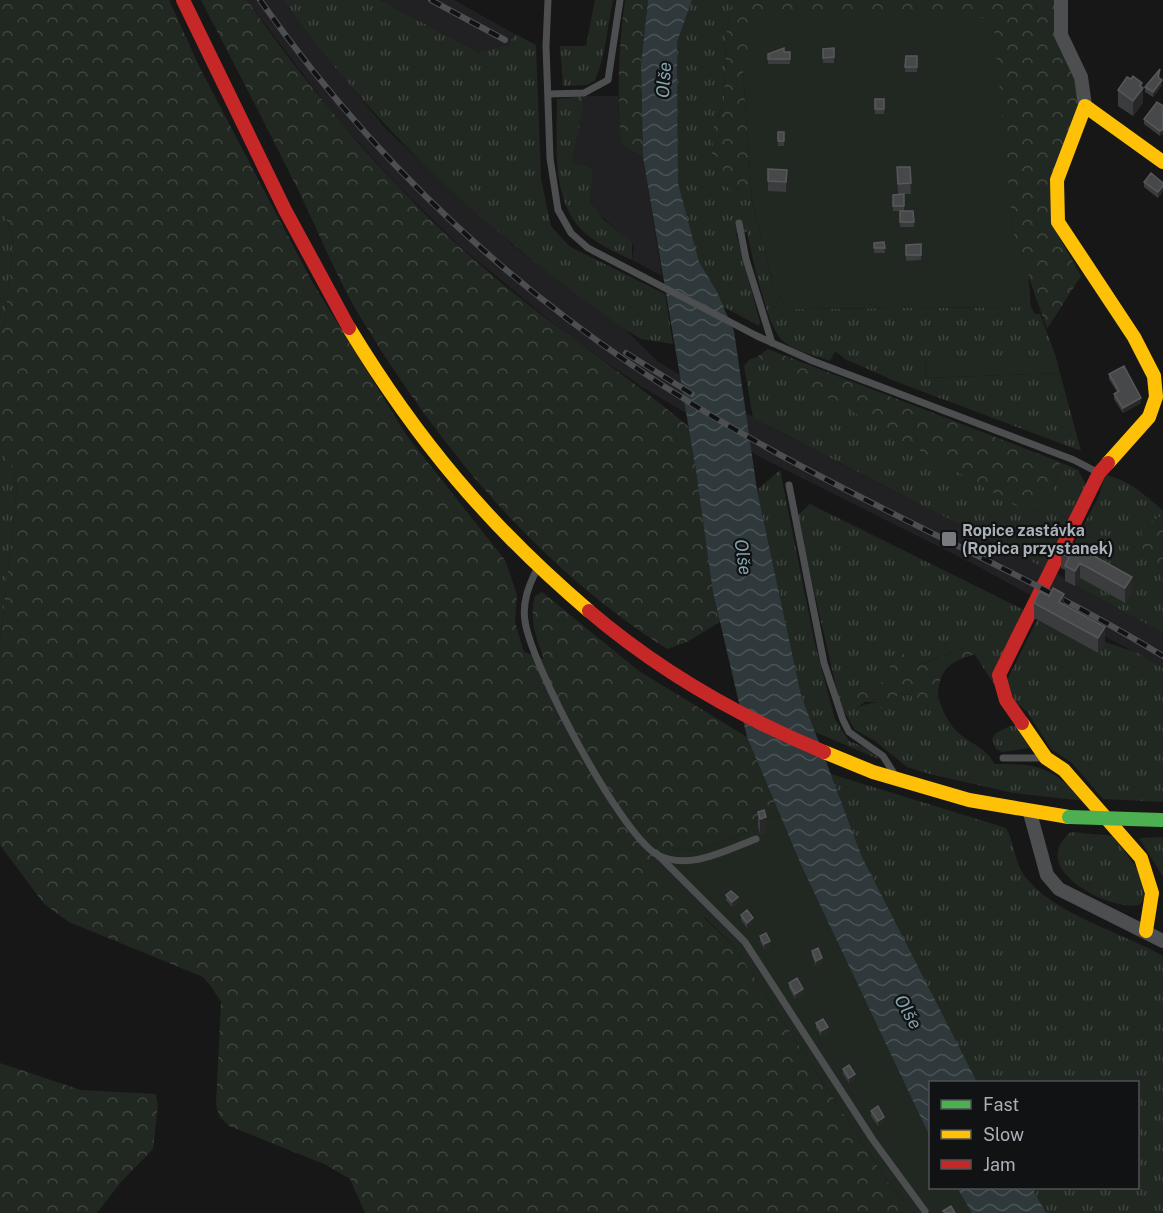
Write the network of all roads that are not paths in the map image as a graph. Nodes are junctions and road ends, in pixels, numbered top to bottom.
1 (183, 0) edge
2 (548, 0) edge
3 (620, 0) edge
4 (1061, 0) edge
5 (549, 94) junction
6 (1084, 106) junction
7 (1163, 162) edge
8 (739, 223) dead end
9 (772, 343) junction
10 (1099, 473) junction
11 (789, 485) dead end
12 (537, 569) junction
13 (1003, 758) dead end
14 (1046, 758) junction
15 (898, 780) junction
16 (1030, 813) junction
17 (1162, 820) edge
18 (756, 839) dead end
19 (656, 853) junction
20 (1146, 931) junction
21 (1163, 941) edge
22 (925, 1211) dead end

1 - 12 main road
2 - 5 lane
3 - 5 lane
4 - 6 street
5 - 9 lane
6 - 7 main road
6 - 10 main road
8 - 9 lane
9 - 10 lane
10 - 14 main road
11 - 15 lane
12 - 15 main road
12 - 19 lane
13 - 14 lane
14 - 20 main road
15 - 16 main road
16 - 17 main road, bridge
16 - 20 street
18 - 19 lane
19 - 22 lane
20 - 21 street

